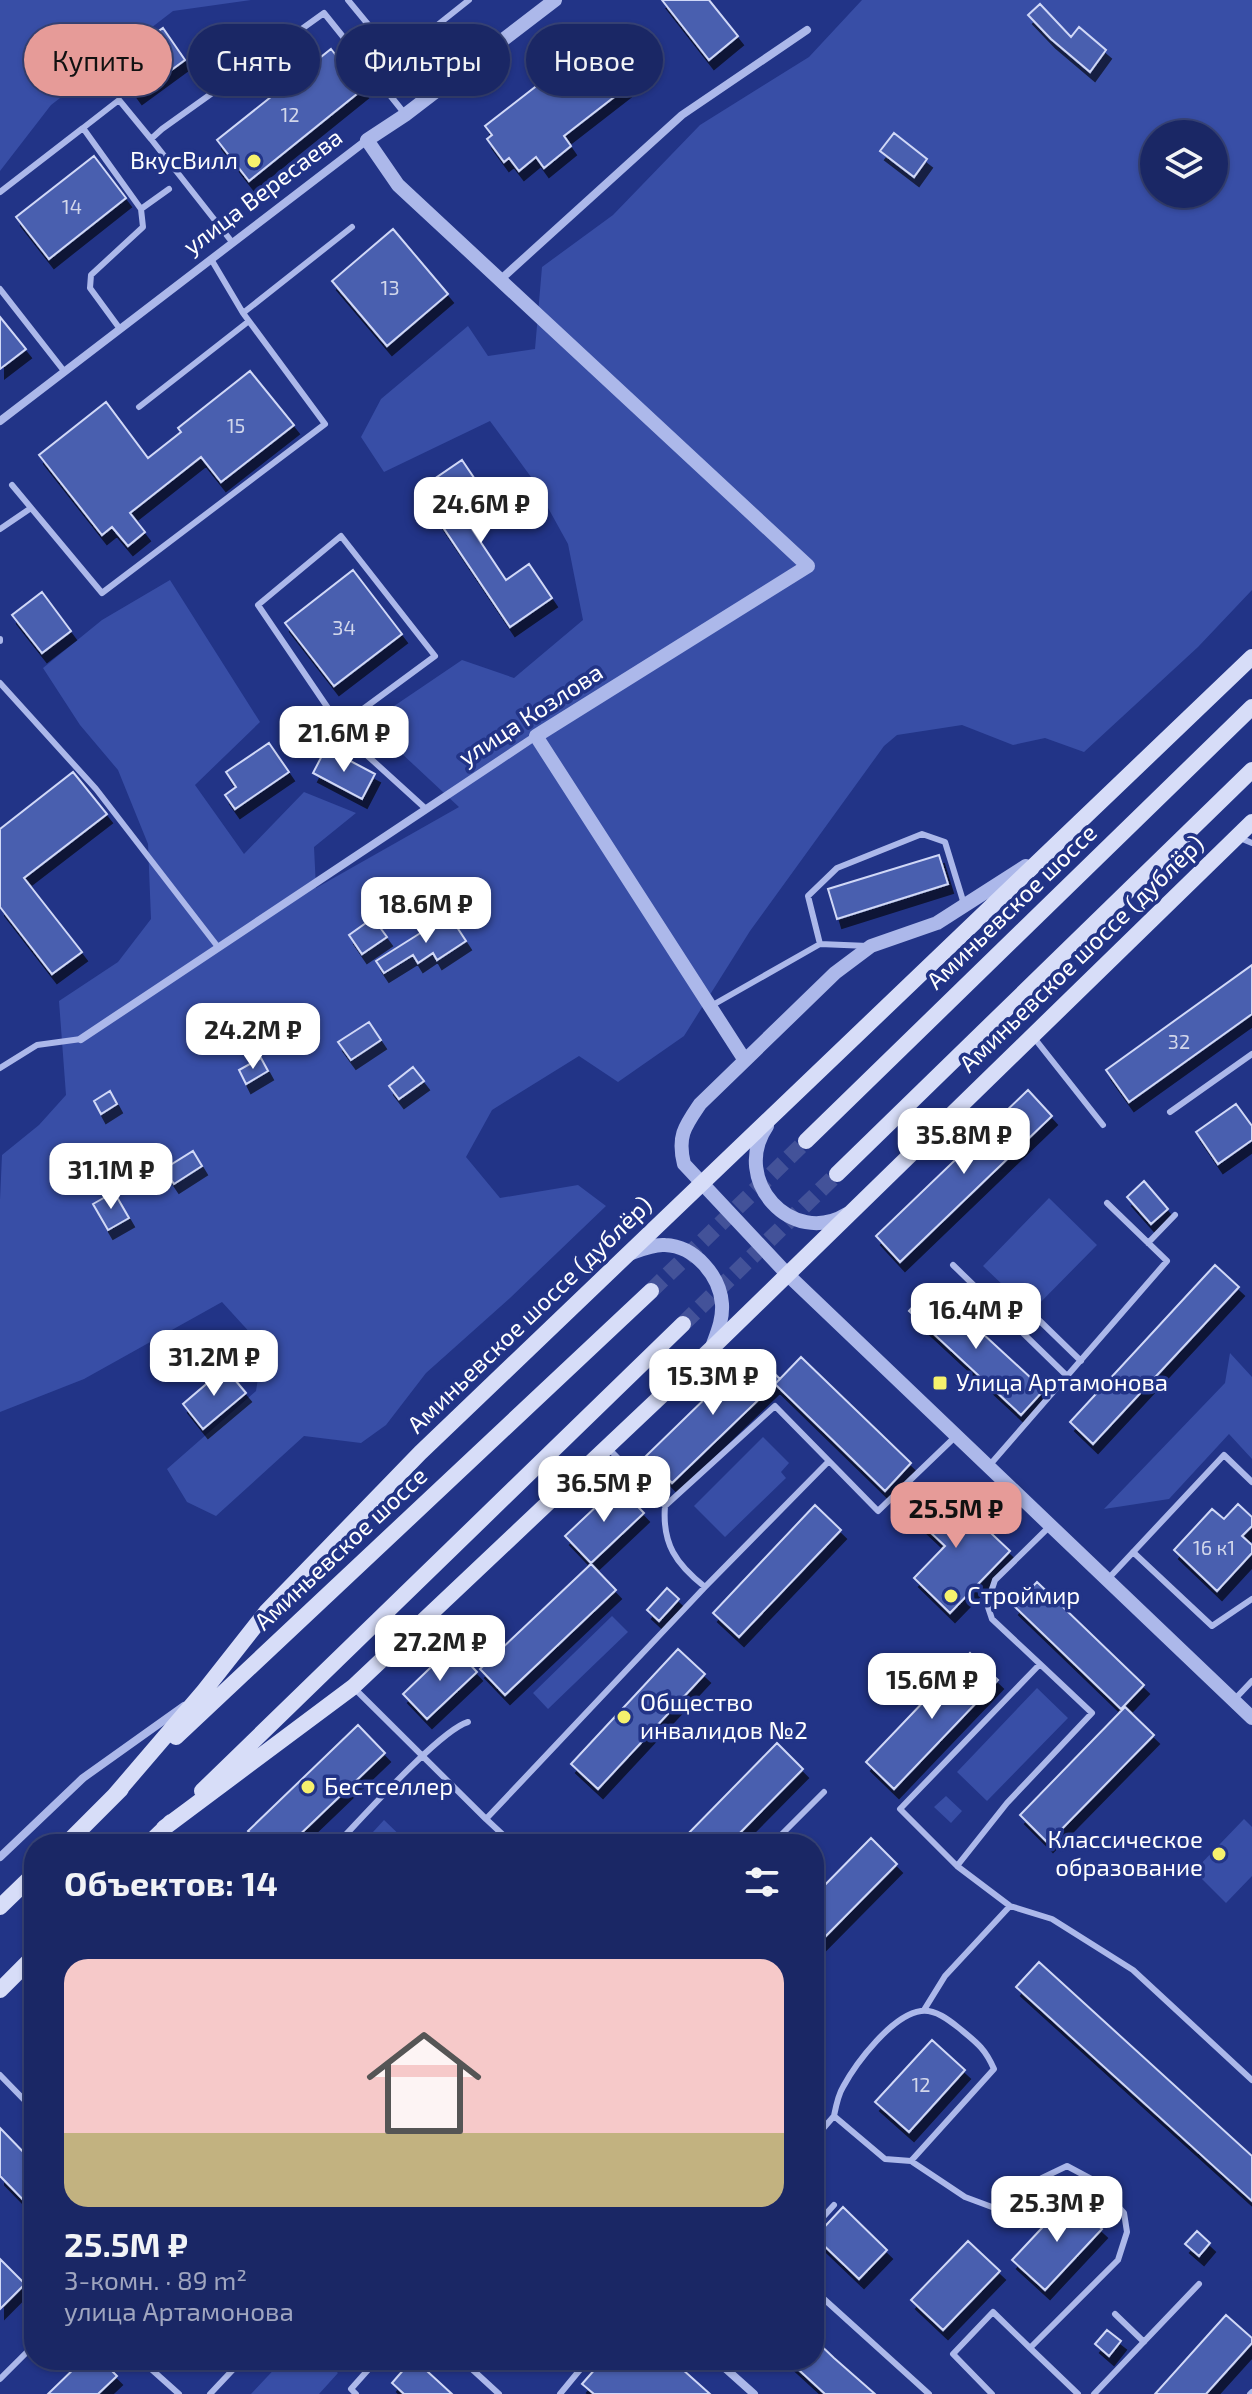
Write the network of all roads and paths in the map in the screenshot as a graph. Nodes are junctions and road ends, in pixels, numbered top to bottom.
1 (348, 0) edge
2 (469, 0) edge
3 (555, 0) edge
4 (368, 24) edge
5 (439, 24) edge
6 (336, 28) edge
7 (807, 30) dead end
8 (390, 96) edge
9 (405, 115) junction
10 (83, 128) junction
11 (151, 139) junction
12 (367, 140) junction
13 (169, 189) dead end
14 (0, 192) edge
15 (141, 209) junction
16 (352, 227) dead end
17 (232, 242) junction
18 (211, 259) junction
19 (499, 281) junction
20 (0, 289) edge
21 (243, 313) junction
22 (249, 321) junction
23 (120, 329) junction
24 (64, 371) junction
25 (139, 407) dead end
26 (0, 421) edge
27 (12, 485) dead end
28 (31, 508) junction
29 (0, 529) edge
30 (1252, 657) edge
31 (0, 683) edge
32 (1252, 707) edge
33 (340, 726) junction
34 (536, 736) junction
35 (1252, 770) edge
36 (426, 809) junction
37 (1252, 822) edge
38 (1244, 840) edge
39 (1046, 853) junction
40 (965, 907) junction
41 (820, 944) junction
42 (871, 946) junction
43 (218, 947) junction
44 (709, 1008) junction
45 (1032, 1036) junction
46 (81, 1039) joint
47 (1252, 1054) edge
48 (744, 1059) junction
49 (0, 1068) edge
50 (1170, 1112) dead end
51 (771, 1119) junction
52 (1103, 1125) dead end
53 (806, 1141) tunnel mouth
54 (837, 1174) tunnel mouth
55 (701, 1184) junction
56 (1107, 1203) dead end
57 (856, 1208) junction
58 (1175, 1215) dead end
59 (1148, 1243) junction
60 (628, 1255) junction
61 (953, 1265) dead end
62 (788, 1275) junction
63 (651, 1291) tunnel mouth
64 (1009, 1291) dead end
65 (683, 1324) tunnel mouth
66 (712, 1348) junction
67 (1081, 1361) junction
68 (1067, 1376) junction
69 (956, 1436) junction
70 (607, 1447) junction
71 (829, 1461) junction
72 (988, 1467) junction
73 (1252, 1482) edge
74 (665, 1506) junction
75 (1050, 1526) junction
76 (1133, 1552) junction
77 (1107, 1580) junction
78 (705, 1587) junction
79 (1252, 1599) edge
80 (1040, 1664) junction
81 (1252, 1681) edge
82 (353, 1687) junction
83 (204, 1691) junction
84 (1234, 1700) junction
85 (1252, 1718) edge
86 (468, 1722) dead end
87 (423, 1756) junction
88 (824, 1792) dead end
89 (114, 1796) junction
90 (486, 1819) junction
91 (164, 1828) junction
92 (24, 1834) edge
93 (24, 1834) edge
94 (76, 1834) edge
95 (158, 1834) edge
96 (347, 1834) edge
97 (502, 1834) edge
98 (782, 1834) edge
99 (0, 1857) edge
100 (957, 1866) junction
101 (24, 1884) edge
102 (1010, 1906) junction
103 (0, 1907) edge
104 (24, 1966) edge
105 (0, 1990) edge
106 (924, 2010) junction
107 (0, 2075) edge
108 (1252, 2080) edge
109 (24, 2100) edge
110 (834, 2116) junction
111 (824, 2128) edge
112 (911, 2161) junction
113 (834, 2205) dead end
114 (824, 2216) edge
115 (1199, 2284) dead end
116 (824, 2299) edge
117 (1115, 2314) dead end
118 (1144, 2342) junction
119 (1030, 2348) junction
120 (24, 2355) edge
121 (152, 2370) edge
122 (233, 2370) edge
123 (367, 2370) edge
124 (473, 2370) edge
125 (580, 2370) edge
126 (727, 2370) edge
127 (0, 2379) edge
128 (179, 2394) edge
129 (210, 2394) edge
130 (356, 2394) edge
131 (499, 2394) edge
132 (560, 2394) edge
133 (754, 2394) edge
134 (929, 2394) edge
135 (992, 2394) edge
136 (1078, 2394) edge
137 (1094, 2394) edge

1 - 4 lane
2 - 5 lane
3 - 9 street, улица Вересаева
6 - 11 lane
7 - 19 street
8 - 9 lane
9 - 12 street, улица Вересаева
10 - 11 lane
10 - 14 lane
10 - 15 lane
11 - 17 lane
12 - 17 street, улица Вересаева
12 - 19 street
13 - 15 lane
15 - 23 lane
16 - 21 lane
17 - 18 street, улица Вересаева
18 - 21 lane
18 - 23 street, улица Вересаева
19 - 34 street, улица Козлова
20 - 24 lane
21 - 22 lane
22 - 25 lane
22 - 28 lane
23 - 24 street, улица Вересаева
24 - 26 street, улица Вересаева
27 - 28 lane
28 - 29 lane
30 - 39 main road, Аминьевское шоссе (дублёр)
31 - 43 lane
32 - 53 main road, Аминьевское шоссе
33 - 33 lane
33 - 36 lane
34 - 36 street, улица Козлова
34 - 44 street
35 - 54 main road
36 - 43 street, улица Козлова
37 - 38 main road, Аминьевское шоссе (дублёр)
38 - 45 main road, Аминьевское шоссе (дублёр)
39 - 40 street
39 - 51 main road, Аминьевское шоссе (дублёр)
40 - 41 lane
40 - 42 street
41 - 42 lane
41 - 44 lane
42 - 48 street
43 - 46 street, улица Козлова
44 - 48 street
45 - 52 lane
45 - 57 main road, Аминьевское шоссе (дублёр)
46 - 49 lane
47 - 50 lane
48 - 55 street
51 - 55 main road, Аминьевское шоссе (дублёр)
51 - 57 street
55 - 60 main road, Аминьевское шоссе (дублёр)
55 - 62 street
56 - 59 lane
57 - 62 main road, Аминьевское шоссе (дублёр)
58 - 59 lane
59 - 67 lane
60 - 66 street
60 - 83 main road, Аминьевское шоссе (дублёр)
61 - 68 lane
62 - 66 main road, Аминьевское шоссе (дублёр)
62 - 69 street
63 - 89 main road, Аминьевское шоссе
64 - 67 lane
65 - 91 main road
66 - 70 main road, Аминьевское шоссе (дублёр)
67 - 68 lane
68 - 72 lane
69 - 71 lane
69 - 72 street
70 - 74 lane
70 - 82 main road, Аминьевское шоссе (дублёр)
71 - 74 lane
71 - 78 lane
72 - 75 street
73 - 76 lane
74 - 78 lane
75 - 77 street
75 - 80 lane
76 - 77 lane
76 - 79 lane
77 - 84 street
78 - 90 lane
80 - 100 lane
80 - 100 lane
81 - 84 lane
82 - 87 lane
82 - 91 main road, Аминьевское шоссе (дублёр)
83 - 89 main road, Аминьевское шоссе (дублёр)
83 - 92 street, Аминьевское шоссе (дублёр)
84 - 85 street
86 - 87 lane
87 - 90 lane
87 - 96 lane
88 - 98 lane
89 - 94 main road, Аминьевское шоссе
90 - 97 lane
91 - 95 main road
93 - 99 street, Аминьевское шоссе (дублёр)
100 - 102 lane
101 - 103 main road
102 - 106 lane
102 - 108 lane
104 - 105 main road
106 - 110 lane
106 - 112 lane
107 - 109 lane
110 - 111 lane
110 - 112 lane
112 - 119 lane
113 - 114 lane
115 - 118 lane
116 - 134 lane
117 - 118 lane
118 - 137 lane
119 - 135 lane
119 - 136 lane
120 - 127 lane
121 - 128 lane
122 - 129 lane
123 - 130 lane
124 - 131 lane
125 - 132 lane
126 - 133 street

